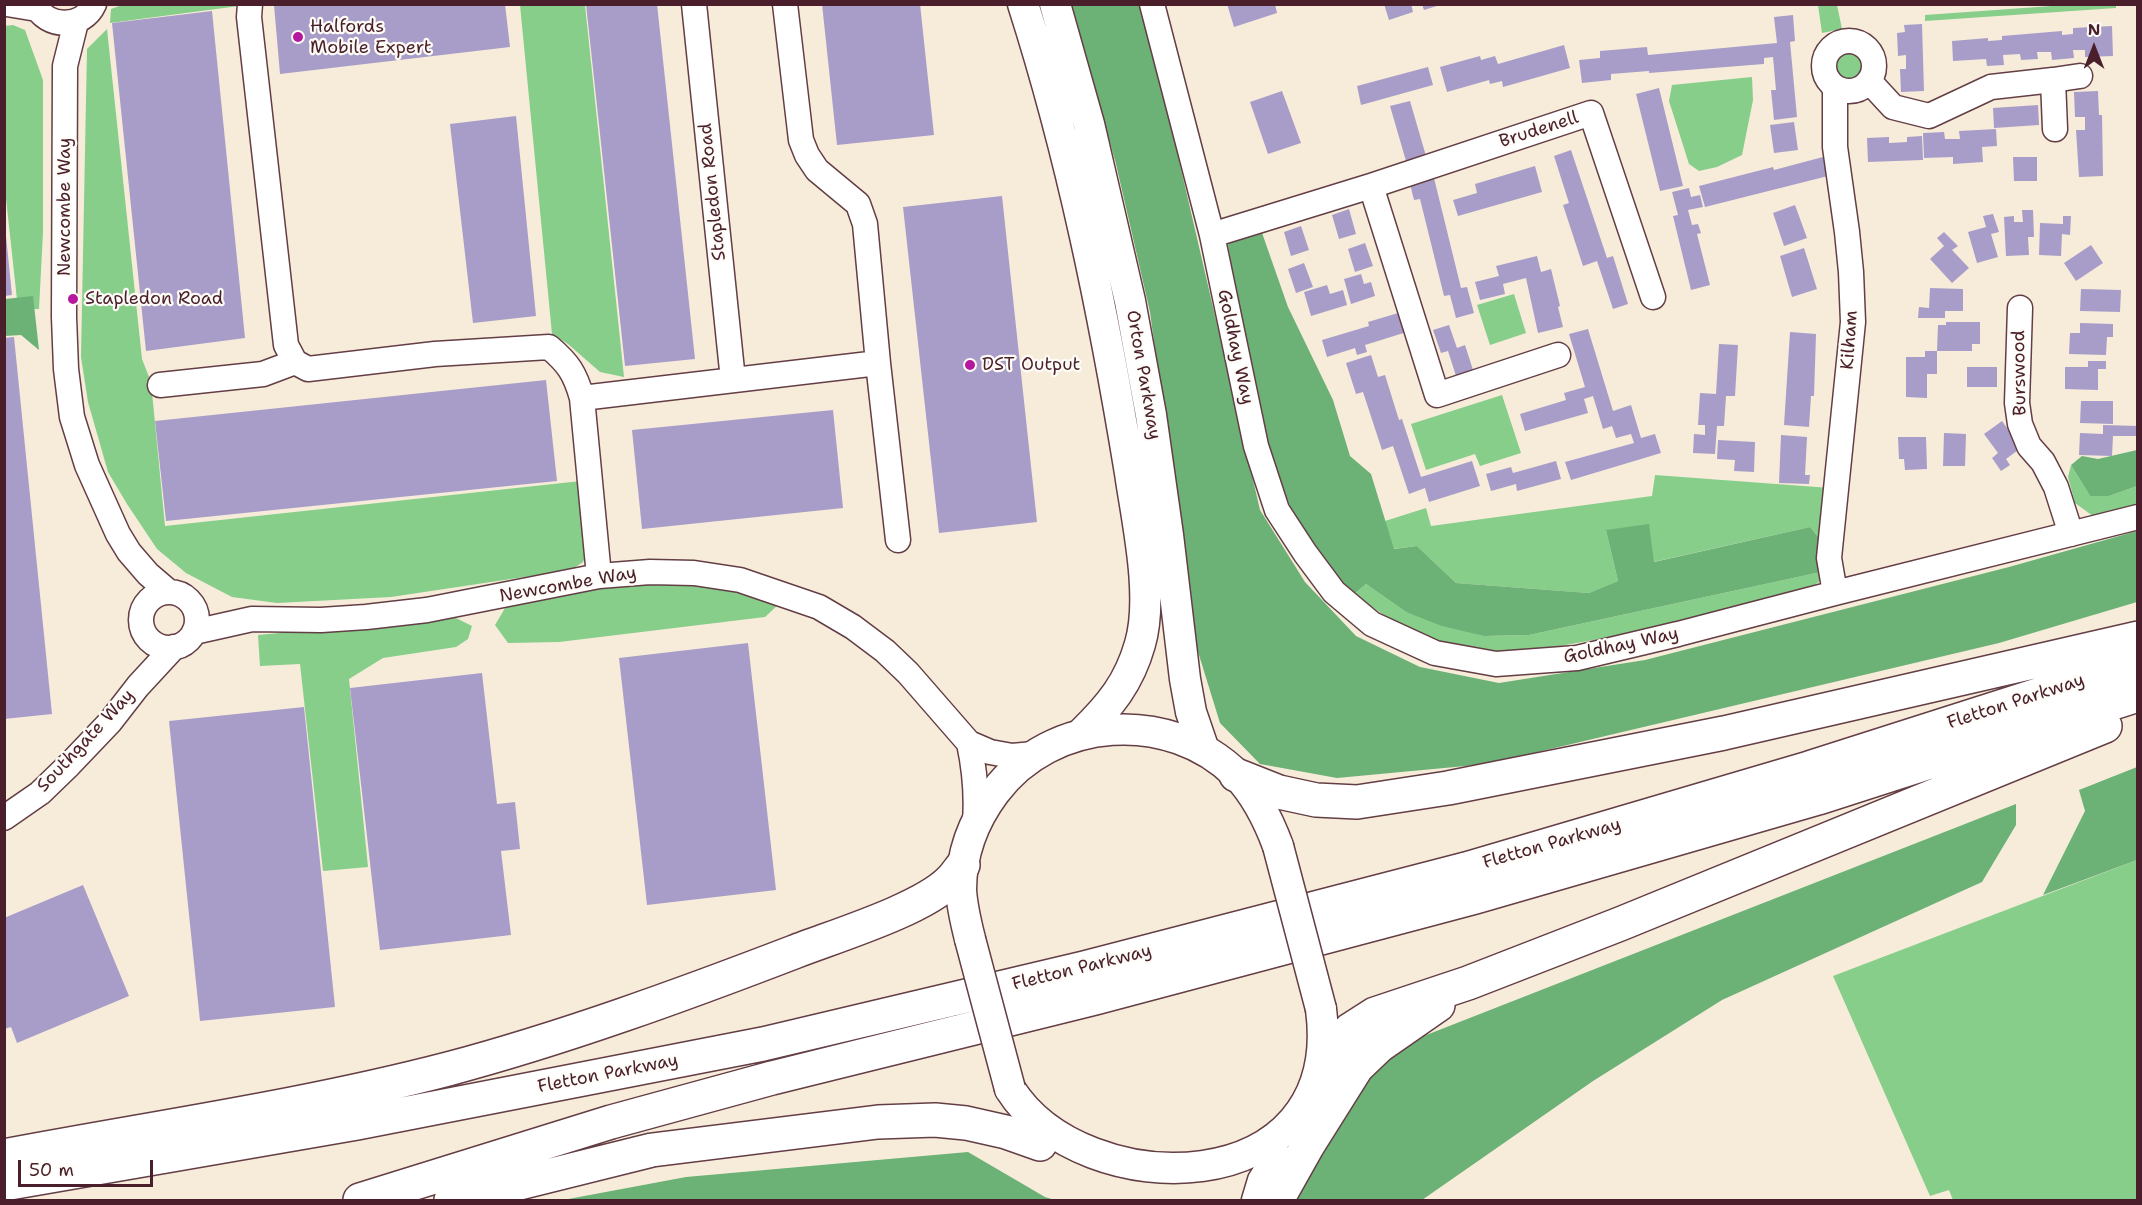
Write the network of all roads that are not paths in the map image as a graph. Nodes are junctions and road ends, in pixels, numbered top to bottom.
1 (7, 4) edge
2 (249, 4) edge
3 (693, 4) edge
4 (785, 4) edge
5 (1023, 4) edge
6 (1055, 4) edge
7 (1152, 4) edge
8 (91, 10) edge
9 (40, 11) edge
10 (65, 66) junction
11 (2080, 76) dead end
12 (2053, 80) junction
13 (1869, 81) junction
14 (1835, 87) junction
15 (2055, 129) dead end
16 (1371, 186) junction
17 (1212, 234) junction
18 (1653, 297) dead end
19 (2020, 308) dead end
20 (1558, 355) dead end
21 (295, 362) junction
22 (878, 363) junction
23 (733, 380) junction
24 (160, 385) dead end
25 (582, 398) junction
26 (2138, 517) edge
27 (2071, 534) junction
28 (898, 540) dead end
29 (129, 552) junction
30 (599, 576) junction
31 (169, 592) junction
32 (1835, 593) junction
33 (191, 603) junction
34 (143, 610) junction
35 (252, 619) junction
36 (194, 632) junction
37 (145, 634) junction
38 (2138, 638) edge
39 (174, 647) junction
40 (2138, 663) edge
41 (138, 686) junction
42 (2138, 695) edge
43 (2138, 713) edge
44 (1081, 734) junction
45 (969, 743) junction
46 (1204, 750) junction
47 (1034, 754) junction
48 (1236, 775) junction
49 (4, 818) edge
50 (975, 823) junction
51 (963, 865) junction
52 (1468, 983) junction
53 (1323, 1061) junction
54 (1040, 1144) junction
55 (1277, 1153) junction
56 (4, 1156) edge
57 (1080, 1177) dead end
58 (4, 1184) edge
59 (1218, 1190) dead end
60 (360, 1200) edge
61 (451, 1200) edge
62 (1254, 1200) edge
63 (1277, 1200) edge

1 - 9 street
2 - 21 street
3 - 23 street, Stapledon Road
4 - 22 street
5 - 44 main road, Orton Parkway
6 - 46 main road, Orton Parkway
7 - 17 street, Goldhay Way
8 - 9 street
8 - 10 street, Newcombe Way
9 - 10 street, Newcombe Way
10 - 29 street, Newcombe Way
11 - 12 street
12 - 13 street
12 - 15 street
13 - 14 street
13 - 14 street, Kilham
14 - 32 street, Kilham
16 - 17 street, Brudenell
16 - 18 street, Brudenell
16 - 20 street
17 - 32 street, Goldhay Way
19 - 27 street, Burswood
21 - 24 street
21 - 25 street
22 - 23 street
22 - 28 street
23 - 25 street
25 - 30 street
26 - 27 street, Goldhay Way
27 - 32 street, Goldhay Way
29 - 31 street, Newcombe Way
29 - 34 street, Newcombe Way
30 - 35 street, Newcombe Way
30 - 45 street, Newcombe Way
31 - 33 street
31 - 34 street
33 - 35 street, Newcombe Way
33 - 36 street
34 - 37 street
35 - 36 street, Newcombe Way
36 - 39 street
37 - 39 street
37 - 41 street, Southgate Way
38 - 48 highway
39 - 41 street, Southgate Way
40 - 58 highway, Fletton Parkway
41 - 49 street, Southgate Way
42 - 60 highway, Fletton Parkway
43 - 52 highway
44 - 46 main road
44 - 47 main road
45 - 47 street, Newcombe Way
45 - 50 street, Newcombe Way
46 - 48 main road
47 - 50 main road
48 - 53 main road, bridge
50 - 51 main road
51 - 54 main road, bridge
51 - 56 highway
52 - 53 highway
52 - 63 highway
53 - 55 main road
54 - 57 main road
54 - 61 highway
55 - 59 main road
55 - 62 street

